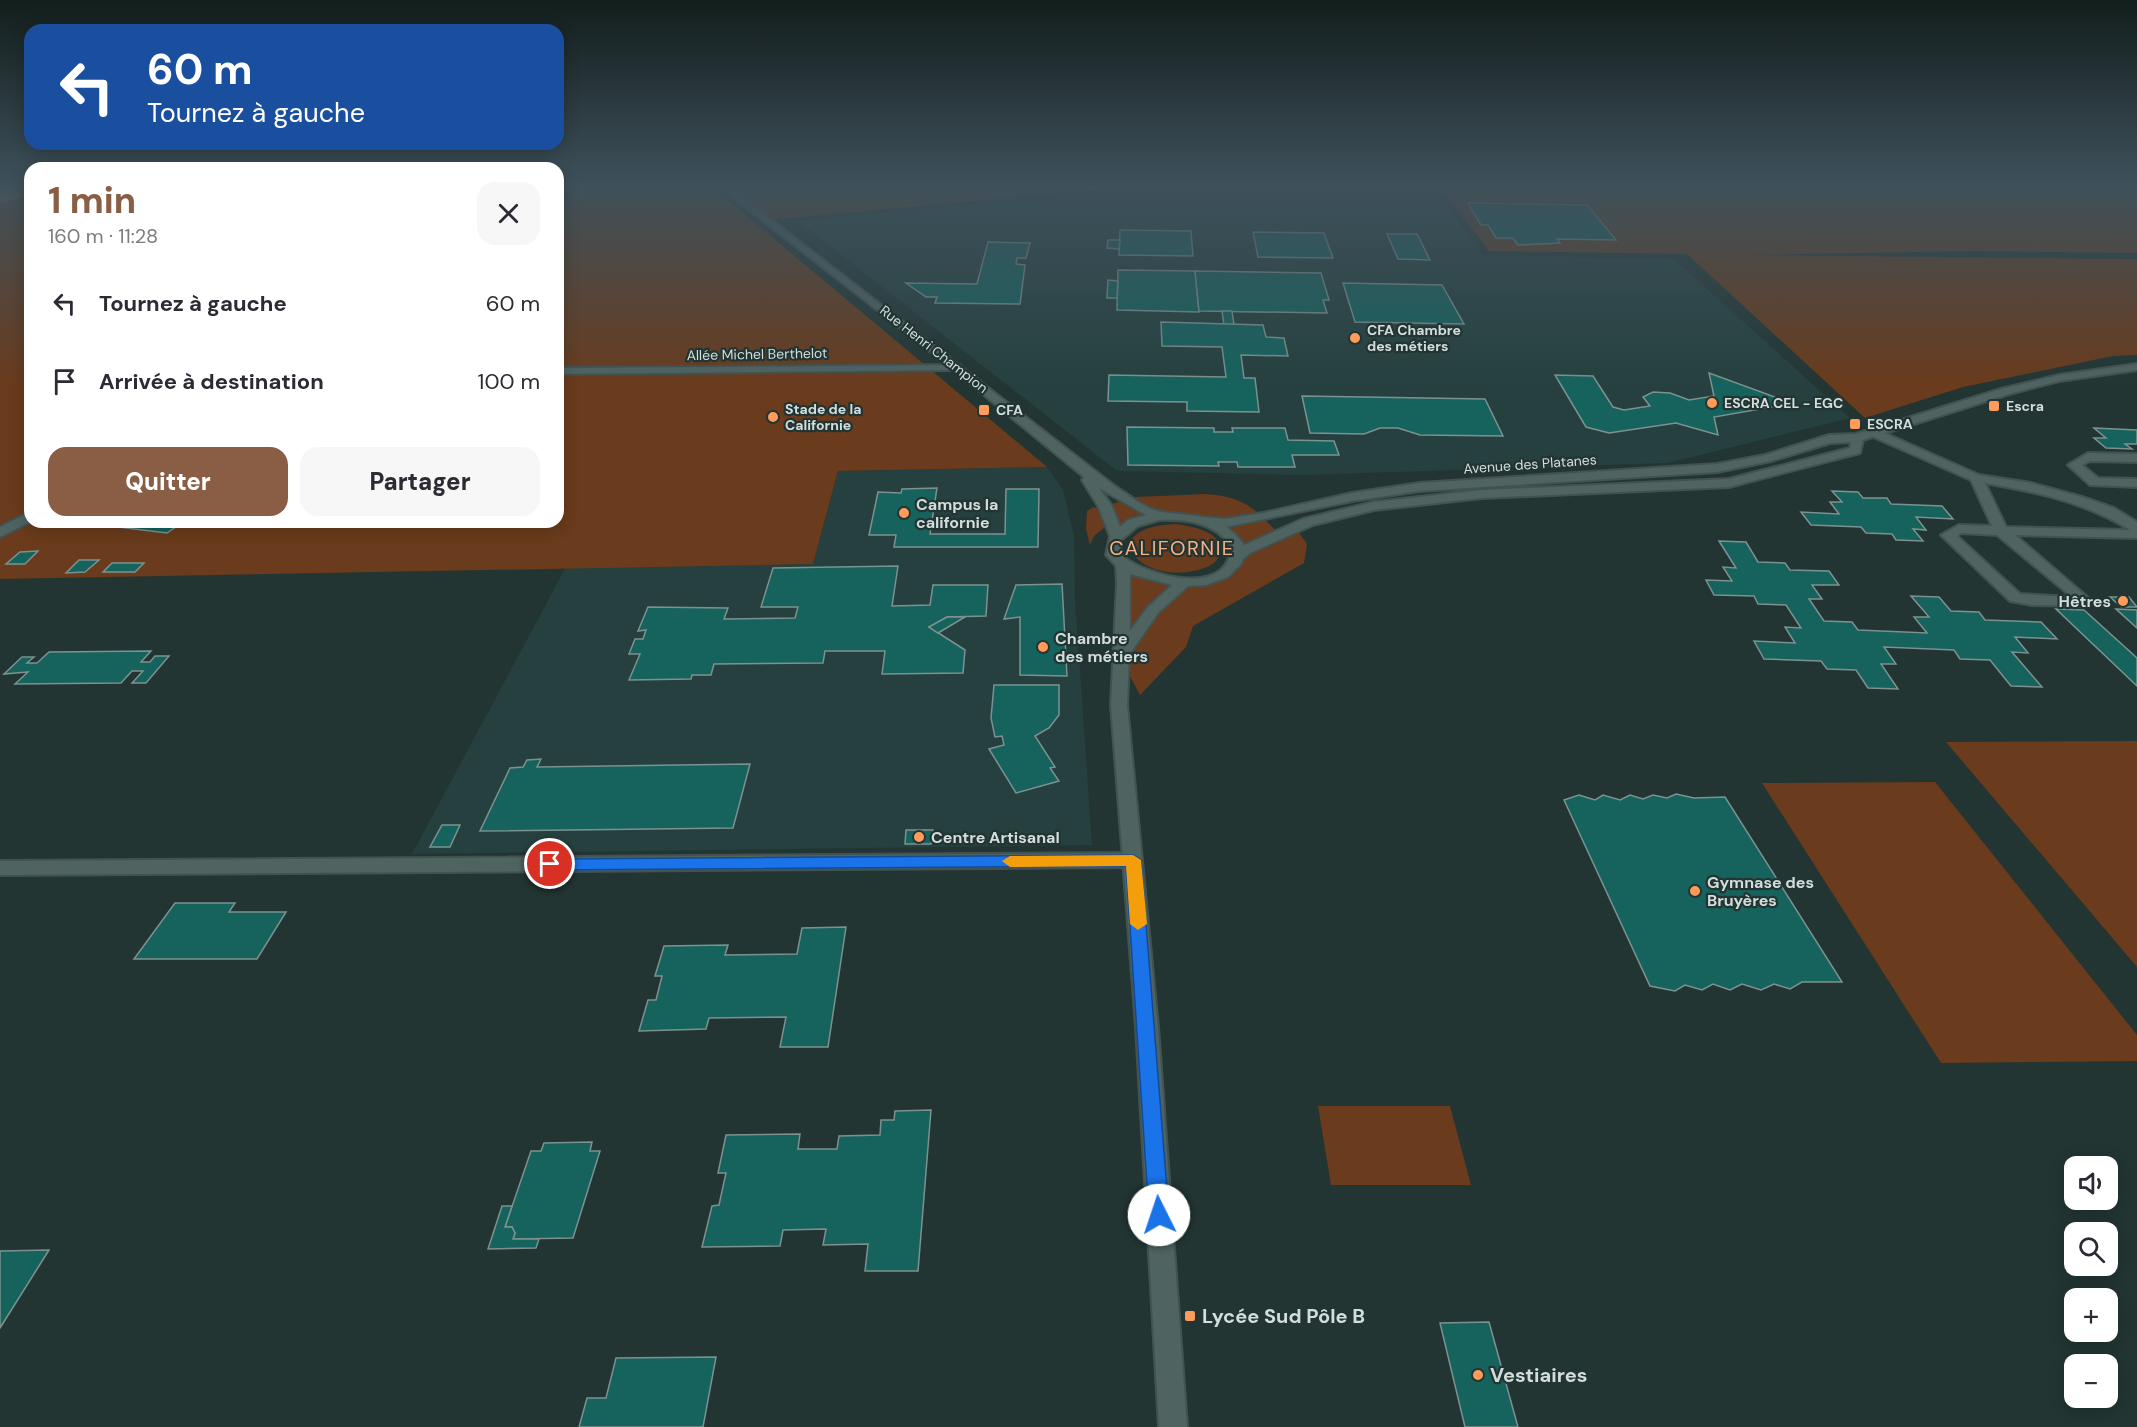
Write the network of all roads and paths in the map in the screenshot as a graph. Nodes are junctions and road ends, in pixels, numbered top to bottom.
1 (810, 254) edge
2 (956, 367) junction
3 (2137, 367) edge
4 (564, 371) edge
5 (1874, 432) junction
6 (1857, 438) junction
7 (2137, 459) edge
8 (1083, 472) junction
9 (1976, 478) junction
10 (2095, 482) junction
11 (2137, 483) edge
12 (2077, 500) junction
13 (1158, 516) junction
14 (24, 518) edge
15 (0, 519) edge
16 (24, 520) edge
17 (1205, 521) junction
18 (2137, 528) edge
19 (2001, 531) junction
20 (0, 533) edge
21 (1116, 535) junction
22 (1238, 556) junction
23 (1123, 566) junction
24 (1183, 583) junction
25 (1120, 658) junction
26 (1133, 860) junction
27 (6, 870) edge
28 (1173, 1427) edge

1 - 2 street, Rue Henri Champion
2 - 4 street, Allée Michel Berthelot
2 - 8 street, Rue Henri Champion
3 - 5 street, Avenue des Platanes
5 - 6 street, Avenue des Platanes
5 - 9 street
6 - 17 street, Avenue des Platanes
6 - 22 street, Avenue des Platanes
7 - 10 street
8 - 13 street, Rue Henri Champion
8 - 21 street, Rue Henri Champion
9 - 12 street
9 - 19 street
10 - 11 street
10 - 12 street
12 - 18 street
13 - 17 street
13 - 21 street
14 - 15 street
16 - 20 street
17 - 22 street
18 - 19 street
19 - 19 street
21 - 23 street, Rue Henri Champion
22 - 24 street
23 - 24 street
23 - 25 street
24 - 25 street
25 - 26 street
26 - 27 street
26 - 28 street

